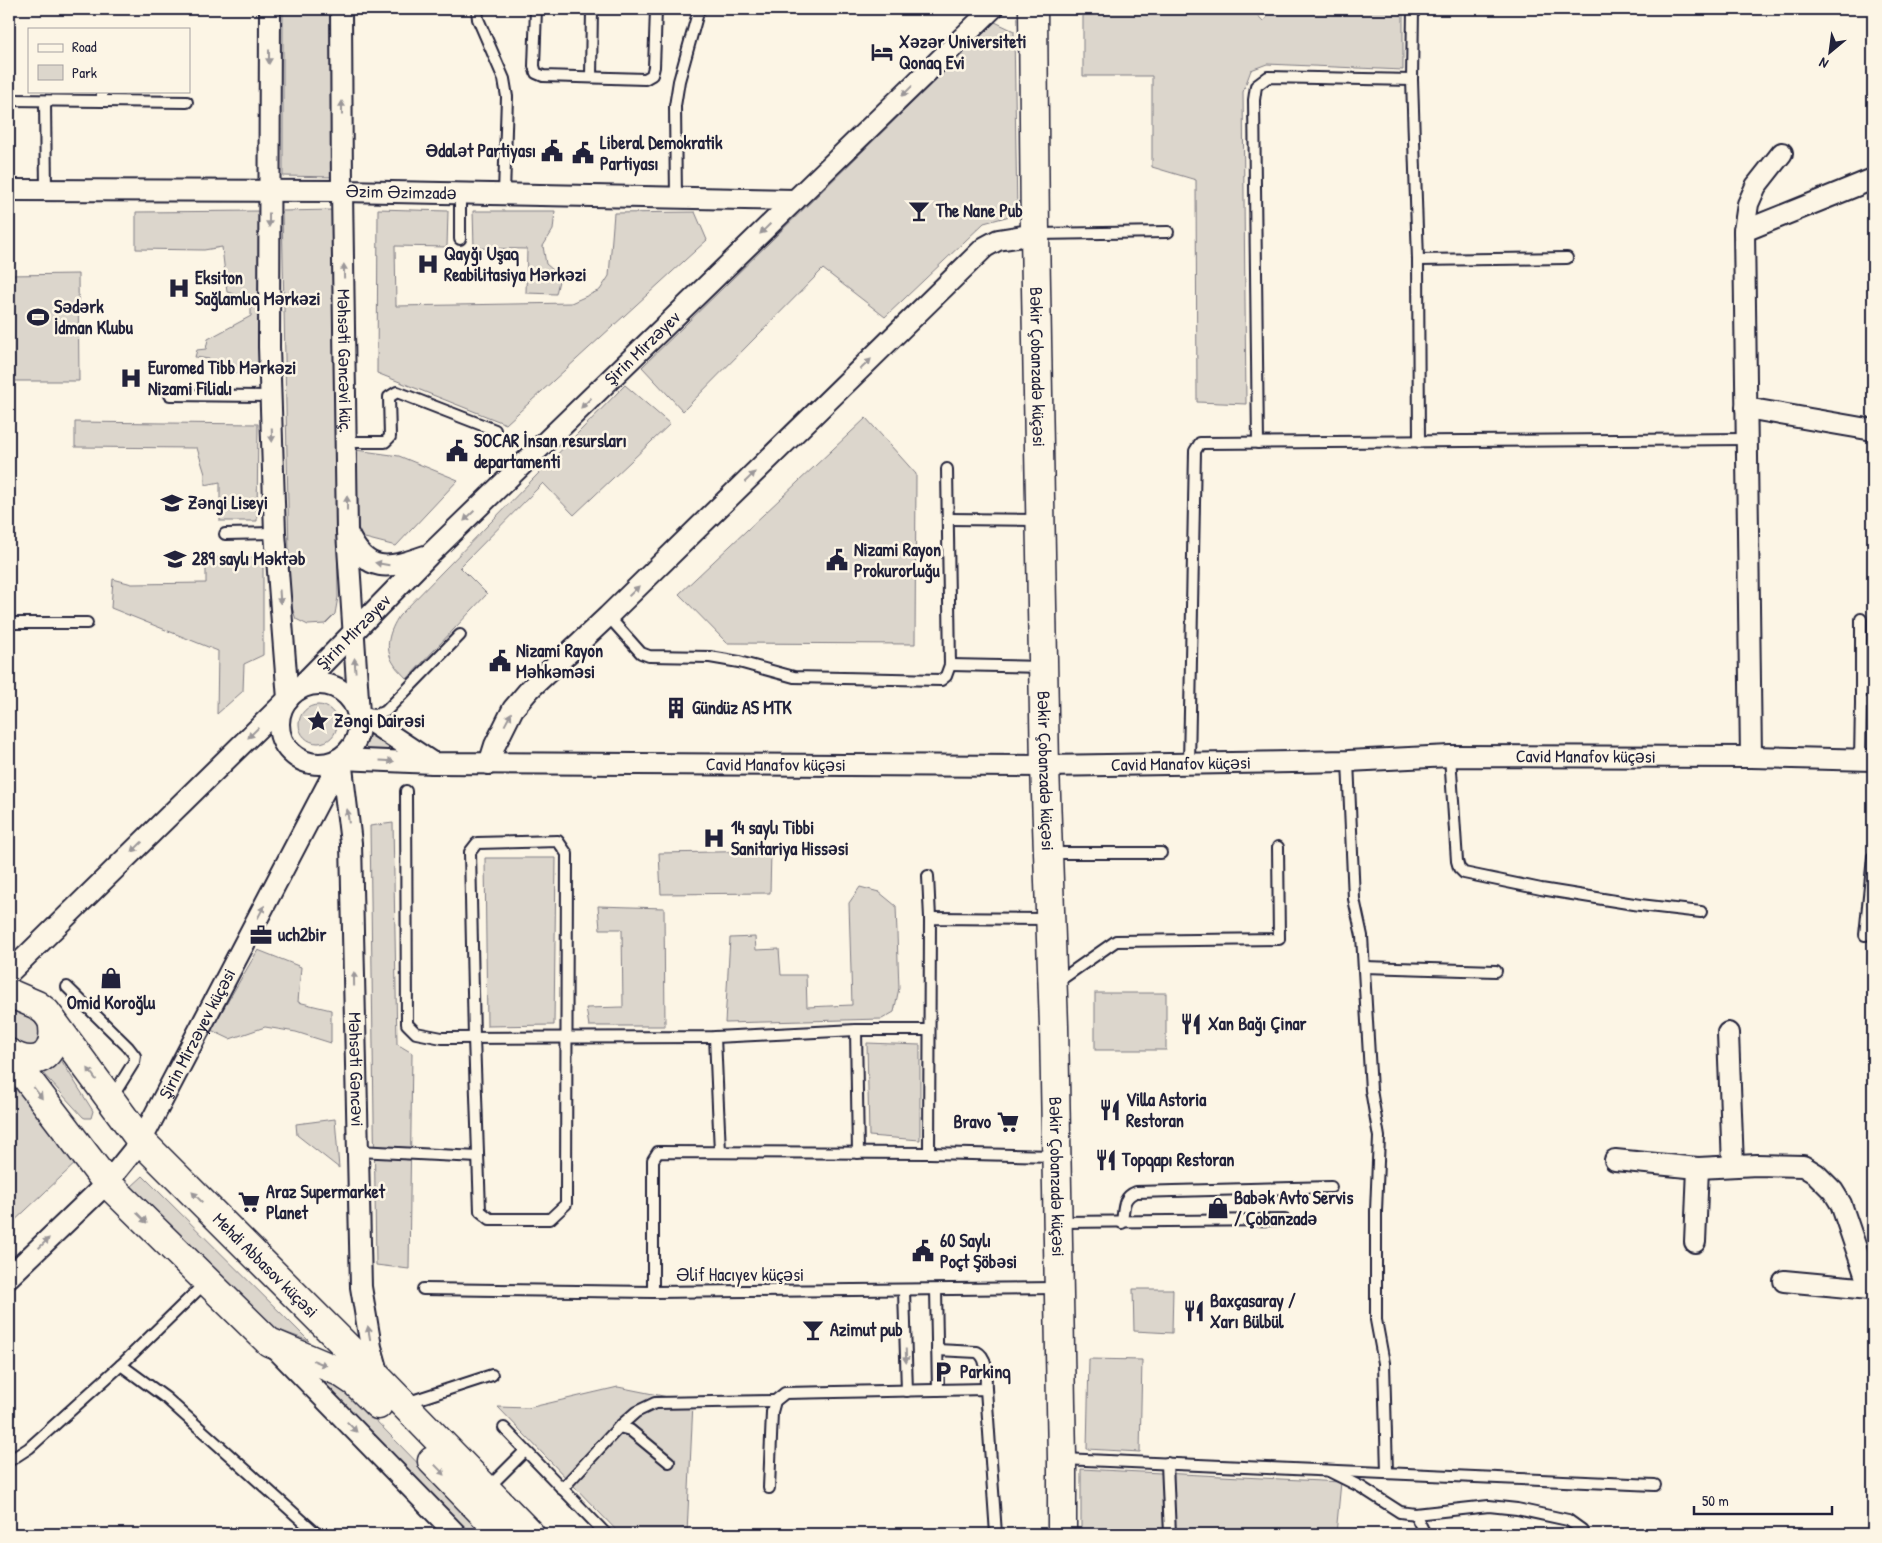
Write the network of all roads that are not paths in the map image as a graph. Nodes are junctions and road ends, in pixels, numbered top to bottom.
1 (270, 9) edge
2 (342, 9) edge
3 (477, 9) edge
4 (536, 9) edge
5 (592, 9) edge
6 (699, 9) edge
7 (992, 9) edge
8 (1033, 9) edge
9 (1413, 9) edge
10 (656, 10) edge
11 (591, 77) junction
12 (1412, 80) junction
13 (102, 96) edge
14 (9, 100) edge
15 (45, 102) junction
16 (187, 102) dead end
17 (1782, 153) dead end
18 (1873, 179) edge
19 (9, 190) edge
20 (46, 190) junction
21 (269, 191) junction
22 (342, 191) junction
23 (460, 193) junction
24 (504, 194) junction
25 (676, 198) junction
26 (795, 200) junction
27 (1744, 231) junction
28 (1168, 232) dead end
29 (1035, 234) junction
30 (460, 239) dead end
31 (1567, 258) dead end
32 (1418, 260) junction
33 (170, 395) dead end
34 (271, 396) junction
35 (1746, 408) junction
36 (496, 430) dead end
37 (1873, 430) edge
38 (1747, 438) junction
39 (347, 442) junction
40 (1258, 442) junction
41 (1419, 442) junction
42 (947, 469) dead end
43 (949, 519) junction
44 (1041, 520) junction
45 (347, 532) junction
46 (275, 533) junction
47 (225, 534) dead end
48 (429, 555) junction
49 (608, 616) junction
50 (1861, 618) dead end
51 (9, 623) edge
52 (86, 623) dead end
53 (353, 634) junction
54 (460, 635) dead end
55 (950, 665) junction
56 (1044, 667) junction
57 (292, 694) junction
58 (1873, 703) edge
59 (1861, 704) junction
60 (359, 714) junction
61 (1450, 756) junction
62 (1751, 757) junction
63 (341, 759) junction
64 (1867, 760) edge
65 (1348, 761) junction
66 (433, 763) junction
67 (489, 764) junction
68 (1189, 764) junction
69 (1045, 766) junction
70 (406, 791) dead end
71 (1278, 847) dead end
72 (1049, 852) junction
73 (1162, 853) dead end
74 (1873, 857) edge
75 (928, 876) dead end
76 (1701, 912) dead end
77 (930, 918) junction
78 (1051, 920) junction
79 (1865, 935) dead end
80 (1364, 967) junction
81 (1496, 971) dead end
82 (9, 973) edge
83 (1053, 985) junction
84 (67, 986) dead end
85 (9, 993) edge
86 (52, 1020) junction
87 (856, 1030) junction
88 (929, 1030) junction
89 (1728, 1033) dead end
90 (715, 1036) junction
91 (474, 1038) junction
92 (567, 1038) junction
93 (9, 1054) edge
94 (111, 1100) junction
95 (141, 1141) junction
96 (358, 1152) junction
97 (720, 1152) junction
98 (858, 1153) junction
99 (928, 1153) junction
100 (1056, 1156) junction
101 (478, 1157) junction
102 (1615, 1160) dead end
103 (1733, 1166) junction
104 (1698, 1168) junction
105 (107, 1183) junction
106 (1331, 1187) dead end
107 (1285, 1220) dead end
108 (1058, 1222) junction
109 (1122, 1223) junction
110 (1695, 1242) dead end
111 (9, 1277) edge
112 (207, 1281) junction
113 (1784, 1282) dead end
114 (1058, 1288) junction
115 (1871, 1289) edge
116 (423, 1290) dead end
117 (904, 1290) junction
118 (936, 1290) junction
119 (653, 1292) junction
120 (269, 1342) junction
121 (937, 1350) junction
122 (120, 1365) junction
123 (492, 1375) dead end
124 (380, 1380) junction
125 (986, 1389) junction
126 (938, 1390) junction
127 (907, 1391) junction
128 (775, 1401) junction
129 (402, 1404) junction
130 (619, 1427) junction
131 (504, 1428) dead end
132 (525, 1451) junction
133 (1062, 1459) junction
134 (9, 1461) edge
135 (669, 1462) dead end
136 (1167, 1463) junction
137 (1326, 1470) junction
138 (1387, 1472) junction
139 (1655, 1485) dead end
140 (562, 1488) junction
141 (769, 1488) dead end
142 (486, 1489) junction
143 (1414, 1514) junction
144 (448, 1532) edge
145 (317, 1534) edge
146 (503, 1534) edge
147 (530, 1534) edge
148 (606, 1534) edge
149 (996, 1534) edge
150 (1062, 1534) edge
151 (1170, 1534) edge
152 (1425, 1534) edge
153 (1582, 1534) edge

1 -> 21 street
22 -> 2 street, Məhsəti Gəncəvi küç.
3 - 24 lane
4 - 11 lane
5 - 11 lane
6 - 25 lane
7 -> 26 street, Şirin Mirzəyev
8 - 29 street, Bəkir Çobanzadə küçəsi
9 - 12 lane
10 - 11 lane
12 - 32 lane
12 - 40 lane
13 - 15 lane
13 - 16 lane
14 - 15 lane
15 - 20 lane
17 - 27 street
18 - 27 street
19 - 20 street, Əzim Əzimzadə
20 - 21 street, Əzim Əzimzadə
21 - 22 street, Əzim Əzimzadə
21 -> 34 street
22 - 23 street, Əzim Əzimzadə
39 -> 22 street, Məhsəti Gəncəvi küç.
23 - 24 street, Əzim Əzimzadə
23 - 30 lane
24 - 25 street, Əzim Əzimzadə
25 - 26 street, Əzim Əzimzadə
26 -> 48 street, Şirin Mirzəyev
27 - 35 street
28 - 29 lane
29 - 44 street, Bəkir Çobanzadə küçəsi
49 -> 29 street
31 - 32 lane
32 - 41 lane
33 - 34 lane
34 -> 46 street
35 - 37 street
35 - 38 street
36 - 39 lane
38 - 41 lane
38 - 62 street
45 -> 39 street, Məhsəti Gəncəvi küç.
40 - 41 lane
40 - 68 lane
42 - 43 lane
43 - 44 lane
43 - 55 lane
44 - 56 street, Bəkir Çobanzadə küçəsi
48 -> 45 street
45 - 53 street, Məhsəti Gəncəvi küç.
46 - 47 lane
46 -> 57 street
48 - 53 street, Şirin Mirzəyev
49 - 55 lane
67 -> 49 street
50 - 59 lane
51 - 52 lane
53 - 57 street, Şirin Mirzəyev
60 -> 53 street, Məhsəti Gəncəvi küç.
54 - 60 lane
55 - 56 lane
56 - 69 street, Bəkir Çobanzadə küçəsi
57 - 60 street
57 - 63 street
57 -> 82 street
58 - 59 lane
59 - 64 lane
60 - 63 street
60 - 66 street
61 - 62 street, Cavid Manafov küçəsi
61 - 65 street, Cavid Manafov küçəsi
61 - 76 lane
62 - 64 street, Cavid Manafov küçəsi
63 -> 66 street, Cavid Manafov küçəsi
95 -> 63 street, Şirin Mirzəyev küçəsi
96 -> 63 street, Məhsəti Gəncəvi
65 - 68 street, Cavid Manafov küçəsi
65 - 80 lane
66 - 67 street, Cavid Manafov küçəsi
67 - 69 street, Cavid Manafov küçəsi
68 - 69 street, Cavid Manafov küçəsi
69 - 72 street, Bəkir Çobanzadə küçəsi
70 - 91 lane
71 - 83 lane
72 - 73 lane
72 - 78 street, Bəkir Çobanzadə küçəsi
74 - 79 lane
75 - 77 lane
77 - 78 lane
77 - 88 lane
78 - 83 street, Bəkir Çobanzadə küçəsi
80 - 81 lane
80 - 138 lane
83 - 100 street, Bəkir Çobanzadə küçəsi
84 - 94 lane
85 - 86 street, Mehdi Abbasov küçəsi
86 - 93 street
94 -> 86 street, Mehdi Abbasov küçəsi
87 - 88 lane
87 - 90 lane
87 - 98 lane
88 - 99 lane
89 - 103 street
90 - 92 lane
90 - 97 lane
91 - 92 lane
91 - 92 lane
91 - 101 lane
92 - 101 lane
93 -> 105 street
94 - 95 street, Mehdi Abbasov küçəsi
95 - 105 street, Şirin Mirzəyev küçəsi
124 -> 95 street, Mehdi Abbasov küçəsi
96 - 101 lane
124 -> 96 street, Məhsəti Gəncəvi
97 - 98 lane
97 - 119 lane
98 - 99 lane
99 - 100 lane
100 - 108 street, Bəkir Çobanzadə küçəsi
102 - 104 street
103 - 104 street
103 - 115 street
104 - 110 street
111 -> 105 street, Şirin Mirzəyev küçəsi
105 -> 112 street
106 - 109 lane
107 - 109 lane
108 - 109 lane
108 - 114 street, Bəkir Çobanzadə küçəsi
112 - 120 street
112 - 122 lane
113 - 115 street
114 - 118 lane, Əlif Hacıyev küçəsi
114 - 133 street, Bəkir Çobanzadə küçəsi
116 - 119 lane, Əlif Hacıyev küçəsi
117 - 118 lane, Əlif Hacıyev küçəsi
117 - 119 lane, Əlif Hacıyev küçəsi
117 -> 127 lane
118 - 121 lane
120 -> 144 street
120 -> 146 street
121 - 125 lane
121 - 126 lane
122 - 134 lane
122 - 145 lane
123 - 129 lane
124 - 129 street, Mehdi Abbasov küçəsi
125 - 126 lane
125 - 149 lane
126 - 127 lane
127 - 128 lane
128 - 130 lane
128 - 141 lane
129 - 142 street, Mehdi Abbasov küçəsi
130 - 135 lane
130 - 140 lane
131 - 132 lane
132 - 140 lane
132 - 142 lane
133 - 136 lane
133 - 150 street, Bəkir Çobanzadə küçəsi
136 - 137 lane
136 - 151 lane
137 - 138 lane
137 - 143 lane
138 - 139 lane
140 - 148 lane
142 - 147 street, Mehdi Abbasov küçəsi
143 - 152 lane
143 - 153 lane

